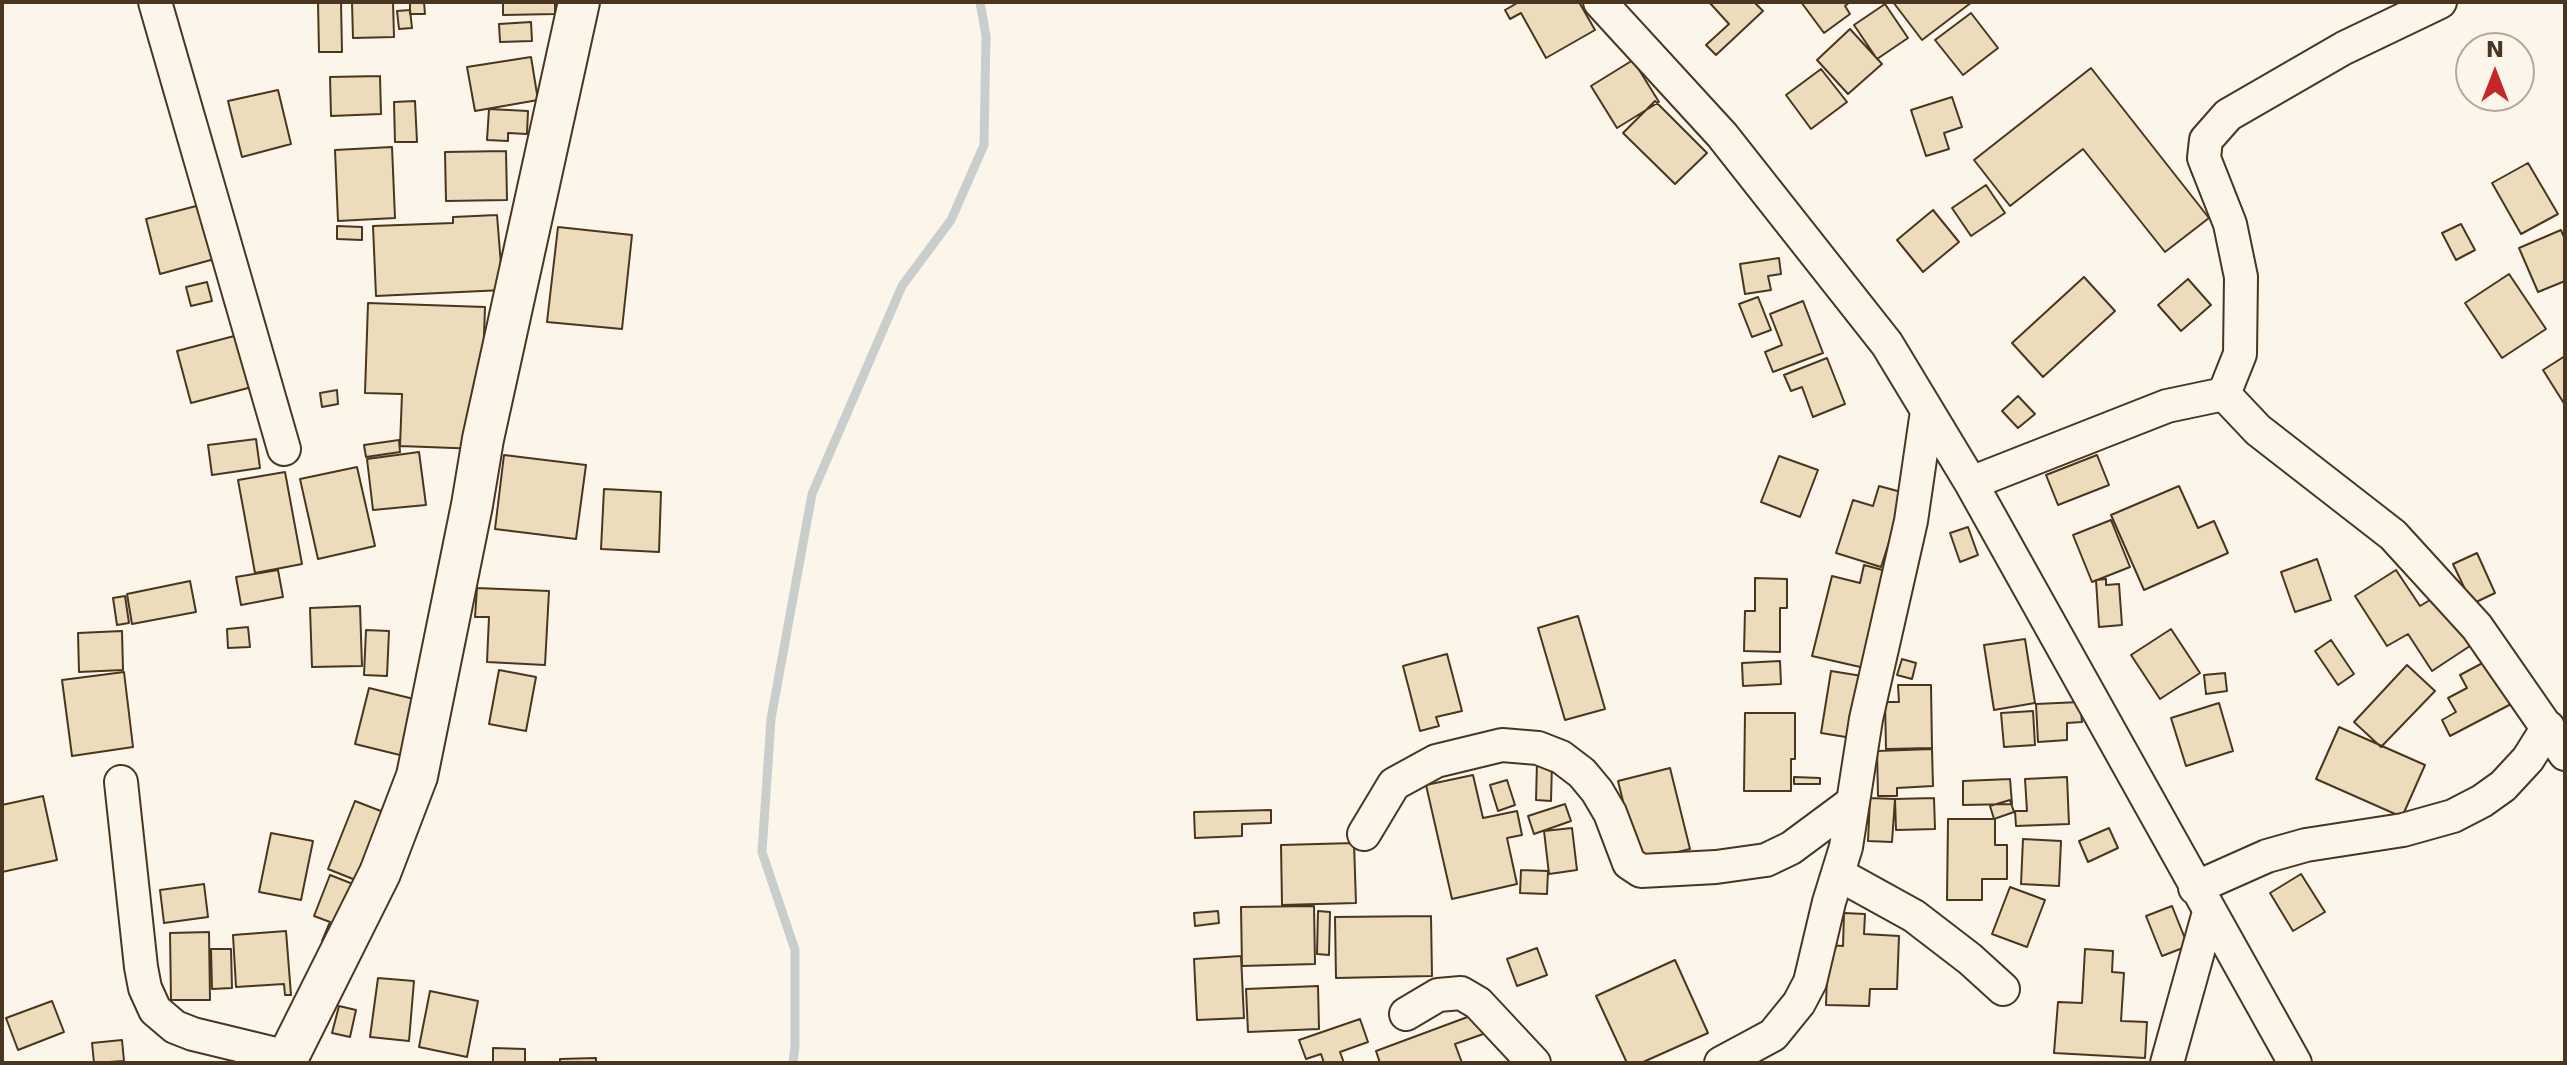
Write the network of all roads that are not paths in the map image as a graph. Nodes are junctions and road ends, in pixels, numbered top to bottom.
1 (155, 2) edge
2 (579, 2) edge
3 (1600, 2) edge
4 (2440, 2) edge
5 (2224, 394) junction
6 (1927, 411) junction
7 (284, 449) dead end
8 (1971, 483) junction
9 (2548, 727) junction
10 (2565, 754) edge
11 (121, 782) dead end
12 (1853, 802) junction
13 (1364, 834) dead end
14 (1838, 874) junction
15 (2202, 900) junction
16 (2003, 989) dead end
17 (1406, 1014) dead end
18 (286, 1060) edge
19 (1534, 1063) edge
20 (1721, 1063) edge
21 (2167, 1063) edge
22 (2295, 1063) edge

1 - 7 street
2 - 18 main road
3 - 6 street
4 - 5 street
5 - 8 street
5 - 9 street
6 - 8 street
6 - 12 street
8 - 15 street
9 - 10 street
9 - 15 street
11 - 18 street
12 - 13 street
12 - 14 street
14 - 16 street
14 - 20 street
15 - 21 street
15 - 22 street
17 - 19 street

